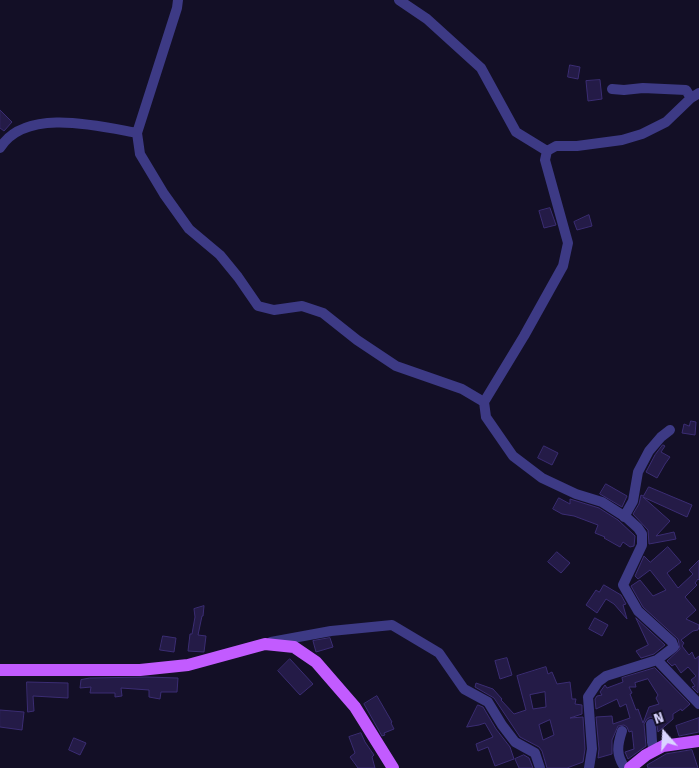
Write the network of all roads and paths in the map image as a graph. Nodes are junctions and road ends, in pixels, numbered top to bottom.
1 (178, 0) edge
2 (399, 0) edge
3 (612, 89) dead end
4 (695, 95) edge
5 (138, 133) junction
6 (0, 148) edge
7 (547, 152) junction
8 (484, 402) junction
9 (670, 430) dead end
10 (624, 517) junction
11 (265, 644) junction
12 (657, 660) junction
13 (0, 670) edge
14 (699, 704) edge
15 (651, 724) dead end
16 (622, 731) dead end
17 (699, 742) edge
18 (654, 751) junction
19 (394, 768) edge
20 (540, 768) edge
21 (589, 768) edge
22 (625, 768) edge
23 (630, 768) edge

1 - 5 street
2 - 7 street
3 - 4 street
4 - 7 street
5 - 6 street
5 - 8 street
7 - 8 street
8 - 10 street
9 - 10 street
10 - 12 street
11 - 13 main road
11 - 19 main road
11 - 20 street
12 - 14 street
12 - 21 street
15 - 18 street
16 - 22 street
17 - 18 main road
18 - 23 main road

